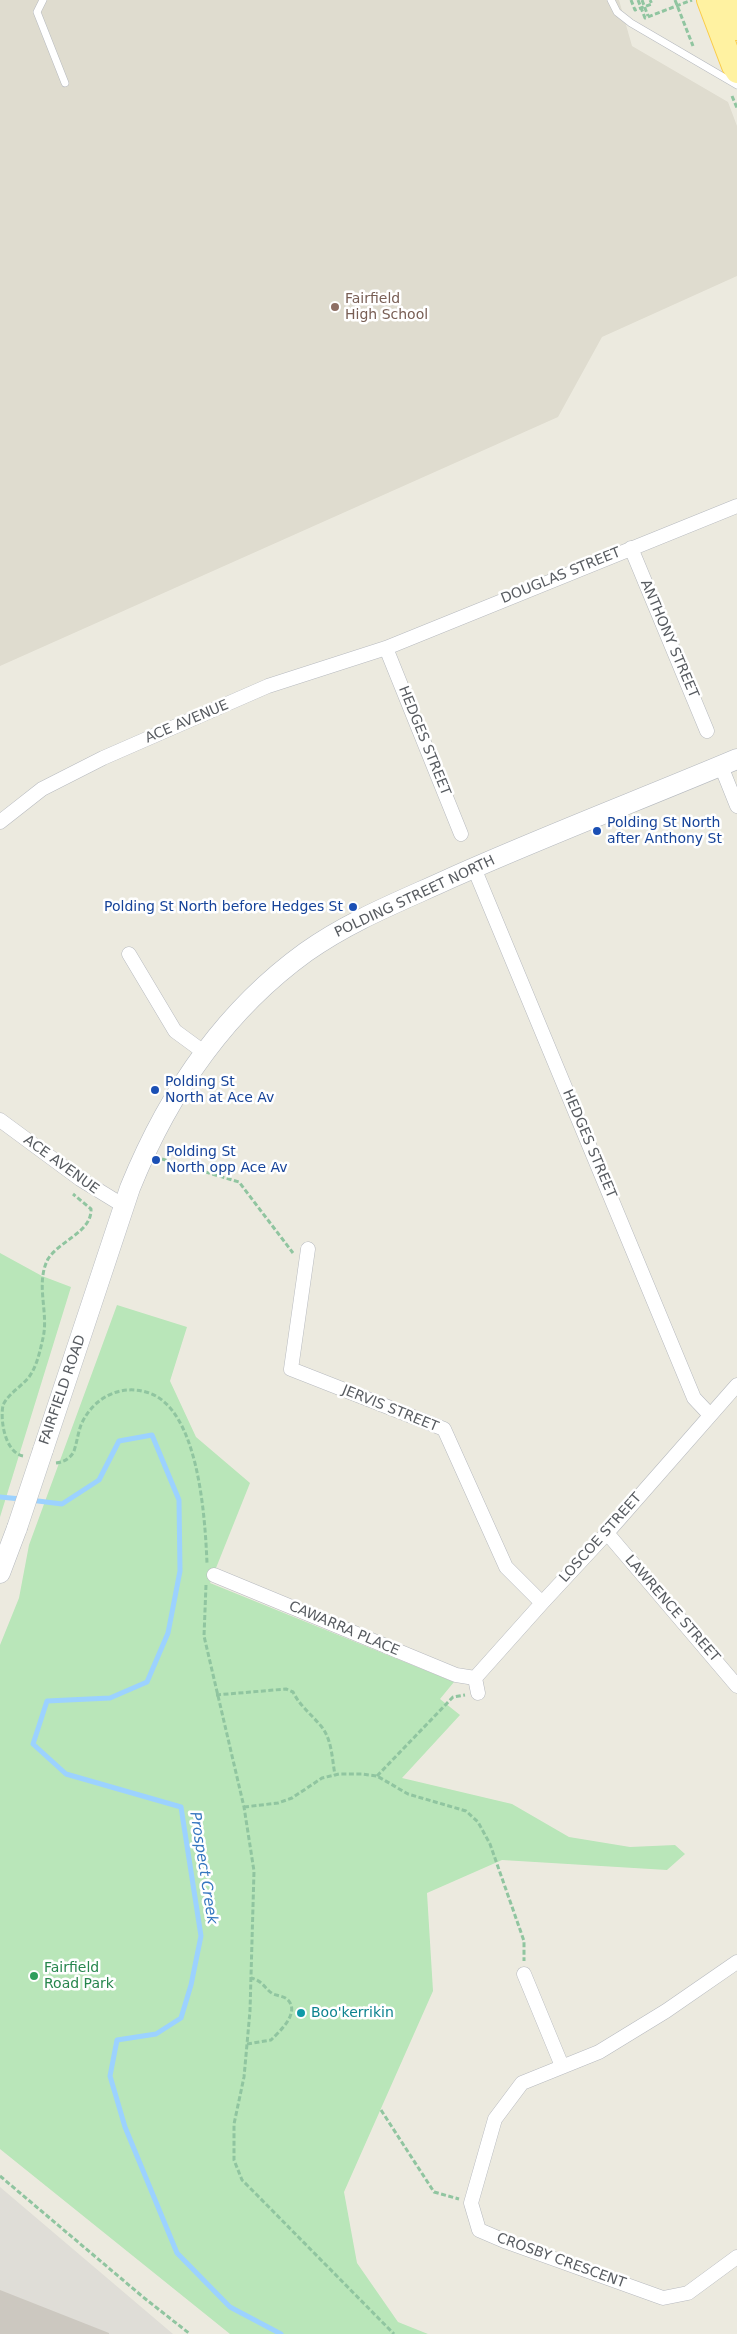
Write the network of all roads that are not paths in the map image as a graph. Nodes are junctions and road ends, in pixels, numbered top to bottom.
1 (43, 0) edge
2 (612, 0) edge
3 (708, 0) edge
4 (726, 0) edge
5 (737, 30) edge
6 (737, 72) edge
7 (65, 83) dead end
8 (737, 85) edge
9 (737, 506) edge
10 (631, 548) junction
11 (386, 648) junction
12 (707, 731) dead end
13 (729, 762) edge
14 (737, 806) edge
15 (0, 822) edge
16 (461, 834) dead end
17 (474, 868) junction
18 (129, 954) dead end
19 (205, 1053) junction
20 (0, 1120) edge
21 (124, 1206) junction
22 (308, 1249) dead end
23 (737, 1385) edge
24 (710, 1415) junction
25 (608, 1533) junction
26 (0, 1574) edge
27 (214, 1575) road end
28 (542, 1603) junction
29 (475, 1678) junction
30 (737, 1686) edge
31 (478, 1693) road end
32 (737, 1962) edge
33 (524, 1974) dead end
34 (562, 2066) junction
35 (737, 2257) edge

1 - 7 lane
2 - 8 lane
3 - 6 main road
4 - 5 main road
9 - 10 street, DOUGLAS STREET
10 - 11 street, DOUGLAS STREET
10 - 12 street, ANTHONY STREET
11 - 15 street, ACE AVENUE
11 - 16 street, HEDGES STREET
13 - 14 street
13 - 17 main road, POLDING STREET NORTH
17 - 19 main road, POLDING STREET NORTH
17 - 24 street, HEDGES STREET
18 - 19 street
19 - 21 main road, POLDING STREET NORTH
20 - 21 street, ACE AVENUE
21 - 26 main road, FAIRFIELD ROAD, bridge
22 - 28 street, JERVIS STREET
23 - 24 street, LOSCOE STREET
24 - 25 street, LOSCOE STREET
25 - 28 street, LOSCOE STREET
25 - 30 street, LAWRENCE STREET
27 - 29 street, CAWARRA PLACE
28 - 29 street, LOSCOE STREET
29 - 31 street
32 - 34 street
33 - 34 street
34 - 35 street, CROSBY CRESCENT

